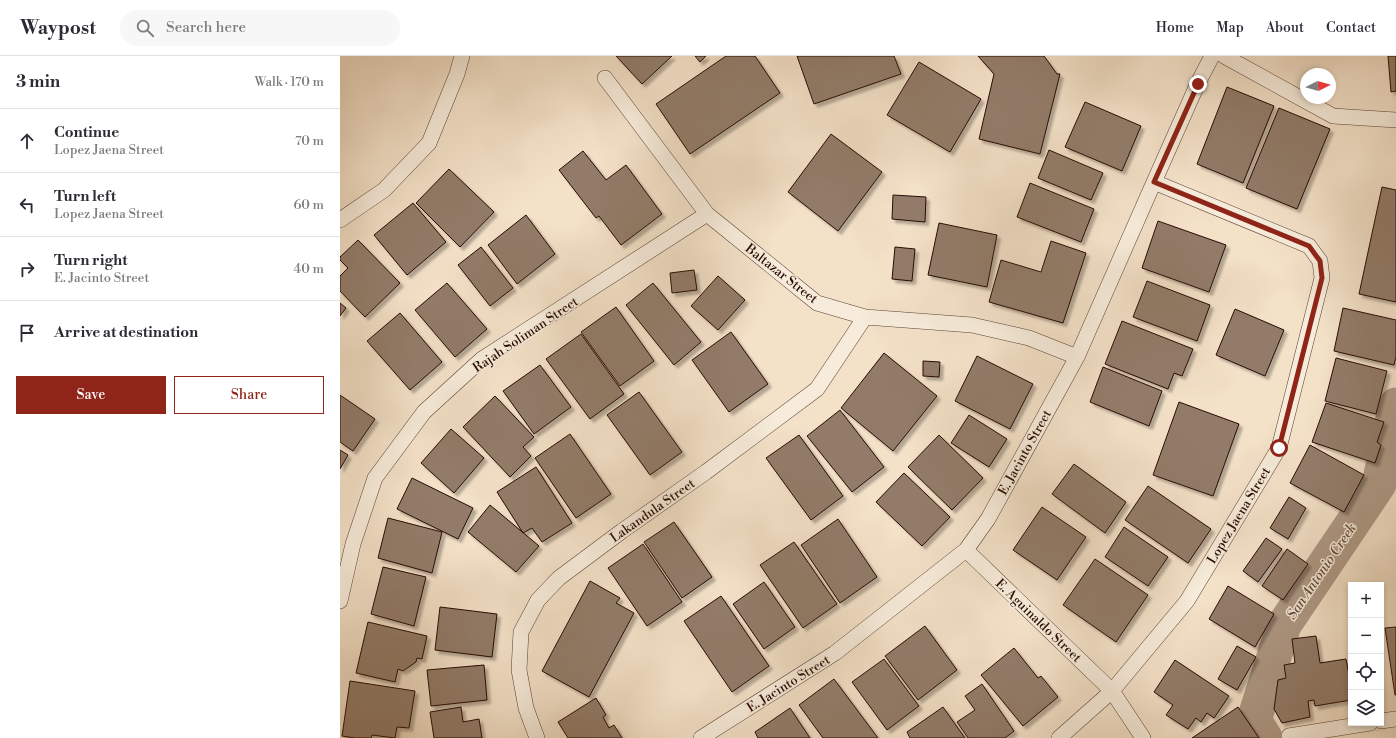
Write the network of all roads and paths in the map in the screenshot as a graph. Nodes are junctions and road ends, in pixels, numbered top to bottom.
1 (462, 56) edge
2 (1212, 56) edge
3 (1224, 56) edge
4 (605, 78) dead end
5 (1396, 120) edge
6 (1154, 182) junction
7 (707, 214) junction
8 (340, 220) edge
9 (865, 317) junction
10 (1077, 357) junction
11 (966, 550) junction
12 (340, 601) edge
13 (1112, 691) junction
14 (1396, 719) edge
15 (1384, 721) edge
16 (1351, 726) edge
17 (1289, 736) dead end
18 (537, 738) edge
19 (701, 738) edge
20 (1058, 738) edge
21 (1142, 738) edge

1 - 8 street
2 - 6 street, E. Jacinto Street
3 - 5 street
4 - 7 street, Baltazar Street
6 - 10 street, E. Jacinto Street
6 - 13 street, Lopez Jaena Street
7 - 9 street, Baltazar Street
7 - 12 street, Rajah Soliman Street
9 - 10 street, Baltazar Street
9 - 18 street, Lakandula Street
10 - 11 street, E. Jacinto Street
11 - 13 street, E. Aguinaldo Street
11 - 19 street, E. Jacinto Street
13 - 20 street, Lopez Jaena Street
13 - 21 street, E. Aguinaldo Street
14 - 15 street
16 - 17 street

